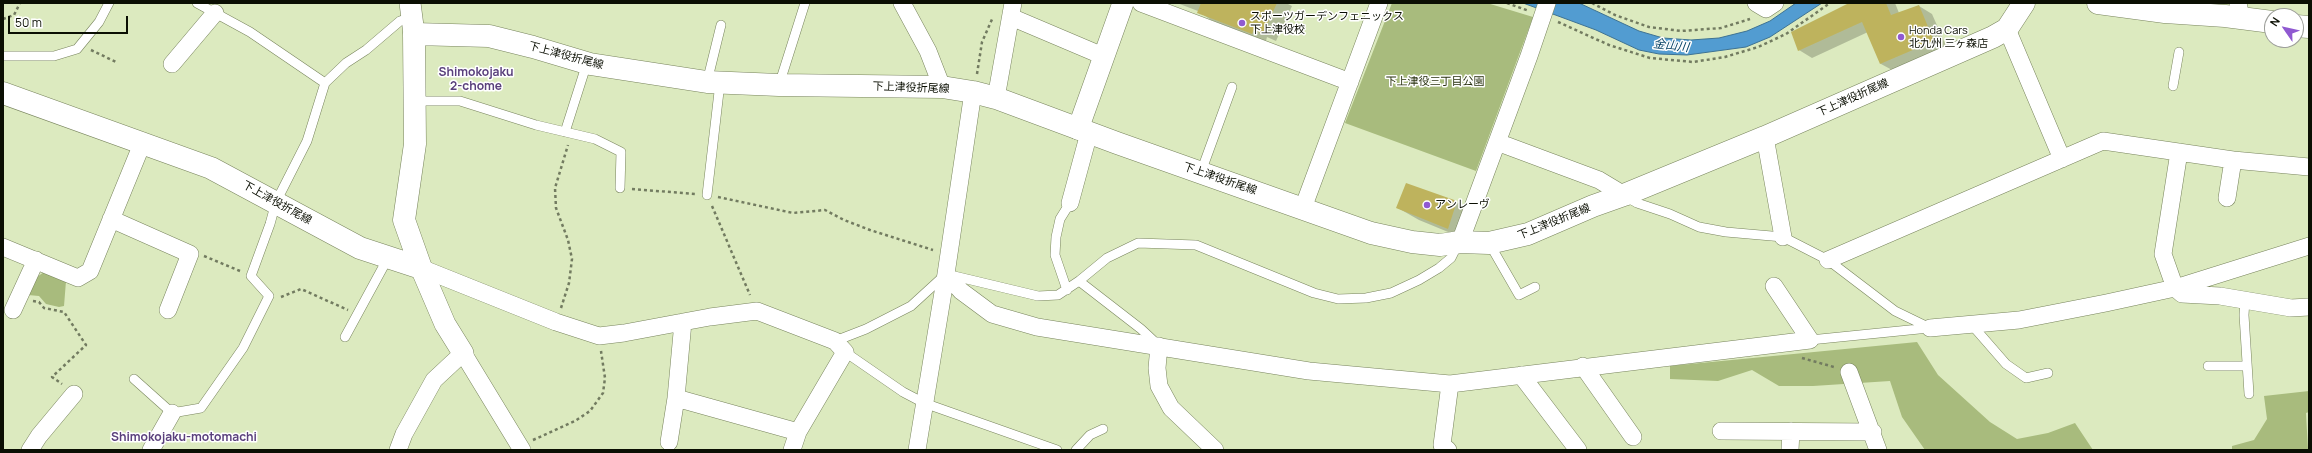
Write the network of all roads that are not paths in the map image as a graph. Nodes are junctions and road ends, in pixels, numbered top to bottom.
1 (110, 3) edge
2 (197, 3) edge
3 (804, 3) edge
4 (902, 3) edge
5 (1123, 3) edge
6 (1140, 3) edge
7 (1379, 3) edge
8 (2024, 3) edge
9 (2098, 3) edge
10 (1545, 9) edge
11 (1012, 10) edge
12 (2239, 10) edge
13 (215, 13) junction
14 (412, 18) edge
15 (2264, 19) edge
16 (721, 25) dead end
17 (2007, 29) junction
18 (2179, 52) dead end
19 (3, 56) edge
20 (1103, 56) junction
21 (587, 63) junction
22 (172, 64) dead end
23 (714, 82) junction
24 (1350, 82) junction
25 (325, 84) junction
26 (779, 85) junction
27 (2173, 86) dead end
28 (942, 87) junction
29 (1232, 87) dead end
30 (973, 92) junction
31 (3, 93) edge
32 (996, 98) junction
33 (414, 101) junction
34 (1084, 131) junction
35 (568, 133) junction
36 (1765, 137) junction
37 (1497, 142) junction
38 (142, 144) junction
39 (2179, 152) junction
40 (2062, 159) junction
41 (2233, 160) junction
42 (2309, 167) edge
43 (1201, 172) junction
44 (620, 188) road end
45 (707, 195) road end
46 (1624, 195) junction
47 (2227, 198) dead end
48 (276, 202) junction
49 (1070, 204) joint
50 (1303, 208) junction
51 (111, 219) junction
52 (1784, 237) junction
53 (1460, 242) junction
54 (1489, 243) junction
55 (2309, 246) edge
56 (3, 247) edge
57 (388, 258) junction
58 (36, 260) junction
59 (1828, 260) junction
60 (421, 268) junction
61 (946, 274) junction
62 (1079, 281) junction
63 (1774, 286) dead end
64 (1534, 287) dead end
65 (2175, 288) junction
66 (1067, 290) junction
67 (2245, 300) junction
68 (15, 305) road end
69 (2309, 307) edge
70 (168, 310) dead end
71 (683, 322) junction
72 (1972, 325) junction
73 (1930, 328) junction
74 (345, 338) dead end
75 (1810, 340) junction
76 (840, 346) junction
77 (1158, 346) junction
78 (463, 353) junction
79 (1583, 366) junction
80 (2208, 366) dead end
81 (2247, 366) junction
82 (1849, 372) road end
83 (2048, 373) dead end
84 (1521, 375) junction
85 (134, 379) dead end
86 (1450, 384) junction
87 (74, 394) road end
88 (2249, 394) dead end
89 (676, 398) junction
90 (924, 403) junction
91 (172, 413) junction
92 (1103, 429) dead end
93 (1791, 430) junction
94 (1721, 431) dead end
95 (798, 432) junction
96 (1873, 432) junction
97 (1633, 437) dead end
98 (668, 442) dead end
99 (521, 449) edge
100 (30, 450) edge
101 (151, 450) edge
102 (398, 450) edge
103 (792, 450) edge
104 (917, 450) edge
105 (1056, 450) edge
106 (1076, 450) edge
107 (1215, 450) edge
108 (1448, 450) edge
109 (1578, 450) edge
110 (1790, 450) edge
111 (1878, 450) edge

1 - 19 lane
2 - 13 lane
3 - 26 lane
4 - 28 street
5 - 20 street
6 - 24 street
7 - 24 street
8 - 17 main road, 下上津役折尾線
9 - 12 main road
10 - 37 street
11 - 20 street
11 - 32 street
12 - 15 main road
13 - 22 street
13 - 25 lane
14 - 21 main road, 下上津役折尾線
14 - 25 lane
14 - 33 main road
16 - 23 lane
17 - 36 main road, 下上津役折尾線
17 - 40 street
18 - 27 lane
20 - 34 street
21 - 23 main road, 下上津役折尾線
21 - 35 lane
23 - 26 main road, 下上津役折尾線
23 - 45 lane
24 - 50 street
25 - 48 lane
26 - 28 main road, 下上津役折尾線
28 - 30 main road, 下上津役折尾線
29 - 43 lane
30 - 32 main road, 下上津役折尾線
30 - 61 street
31 - 38 main road, 下上津役折尾線
32 - 34 main road, 下上津役折尾線
33 - 35 lane
33 - 60 main road
34 - 43 main road, 下上津役折尾線
34 - 49 street
35 - 44 lane
36 - 46 main road, 下上津役折尾線
36 - 52 street
37 - 46 street
37 - 53 street
38 - 48 main road, 下上津役折尾線
38 - 51 street
39 - 40 street
39 - 41 street
39 - 65 street
40 - 59 street
41 - 42 street
41 - 47 street
43 - 50 main road, 下上津役折尾線
46 - 52 lane
46 - 54 main road, 下上津役折尾線
48 - 57 main road, 下上津役折尾線
48 - 91 lane
49 - 66 lane
50 - 53 main road, 下上津役折尾線
51 - 58 street
51 - 70 street
52 - 59 lane
53 - 54 main road, 下上津役折尾線
53 - 62 lane
54 - 64 lane
55 - 65 street
56 - 58 street
57 - 60 main road, 下上津役折尾線
57 - 74 lane
58 - 68 street
59 - 73 lane
60 - 71 street
60 - 78 street
61 - 66 lane
61 - 76 lane
61 - 77 street
61 - 90 street
62 - 66 lane
62 - 77 lane
63 - 75 street
65 - 67 street
65 - 72 street
67 - 69 street
67 - 81 lane
71 - 76 street
71 - 89 street
72 - 73 street
72 - 83 lane
73 - 75 lane
75 - 79 street
76 - 90 lane
76 - 95 street
77 - 86 street
77 - 107 street
78 - 99 street
78 - 102 street
79 - 84 street
79 - 97 street
80 - 81 lane
81 - 88 lane
82 - 96 street
84 - 86 street
84 - 109 street
85 - 91 lane
86 - 108 street
87 - 100 street
89 - 95 street
89 - 98 street
90 - 104 street
90 - 105 lane
91 - 101 street
92 - 106 lane
93 - 94 street
93 - 96 street
93 - 110 street
95 - 103 street
96 - 111 street

